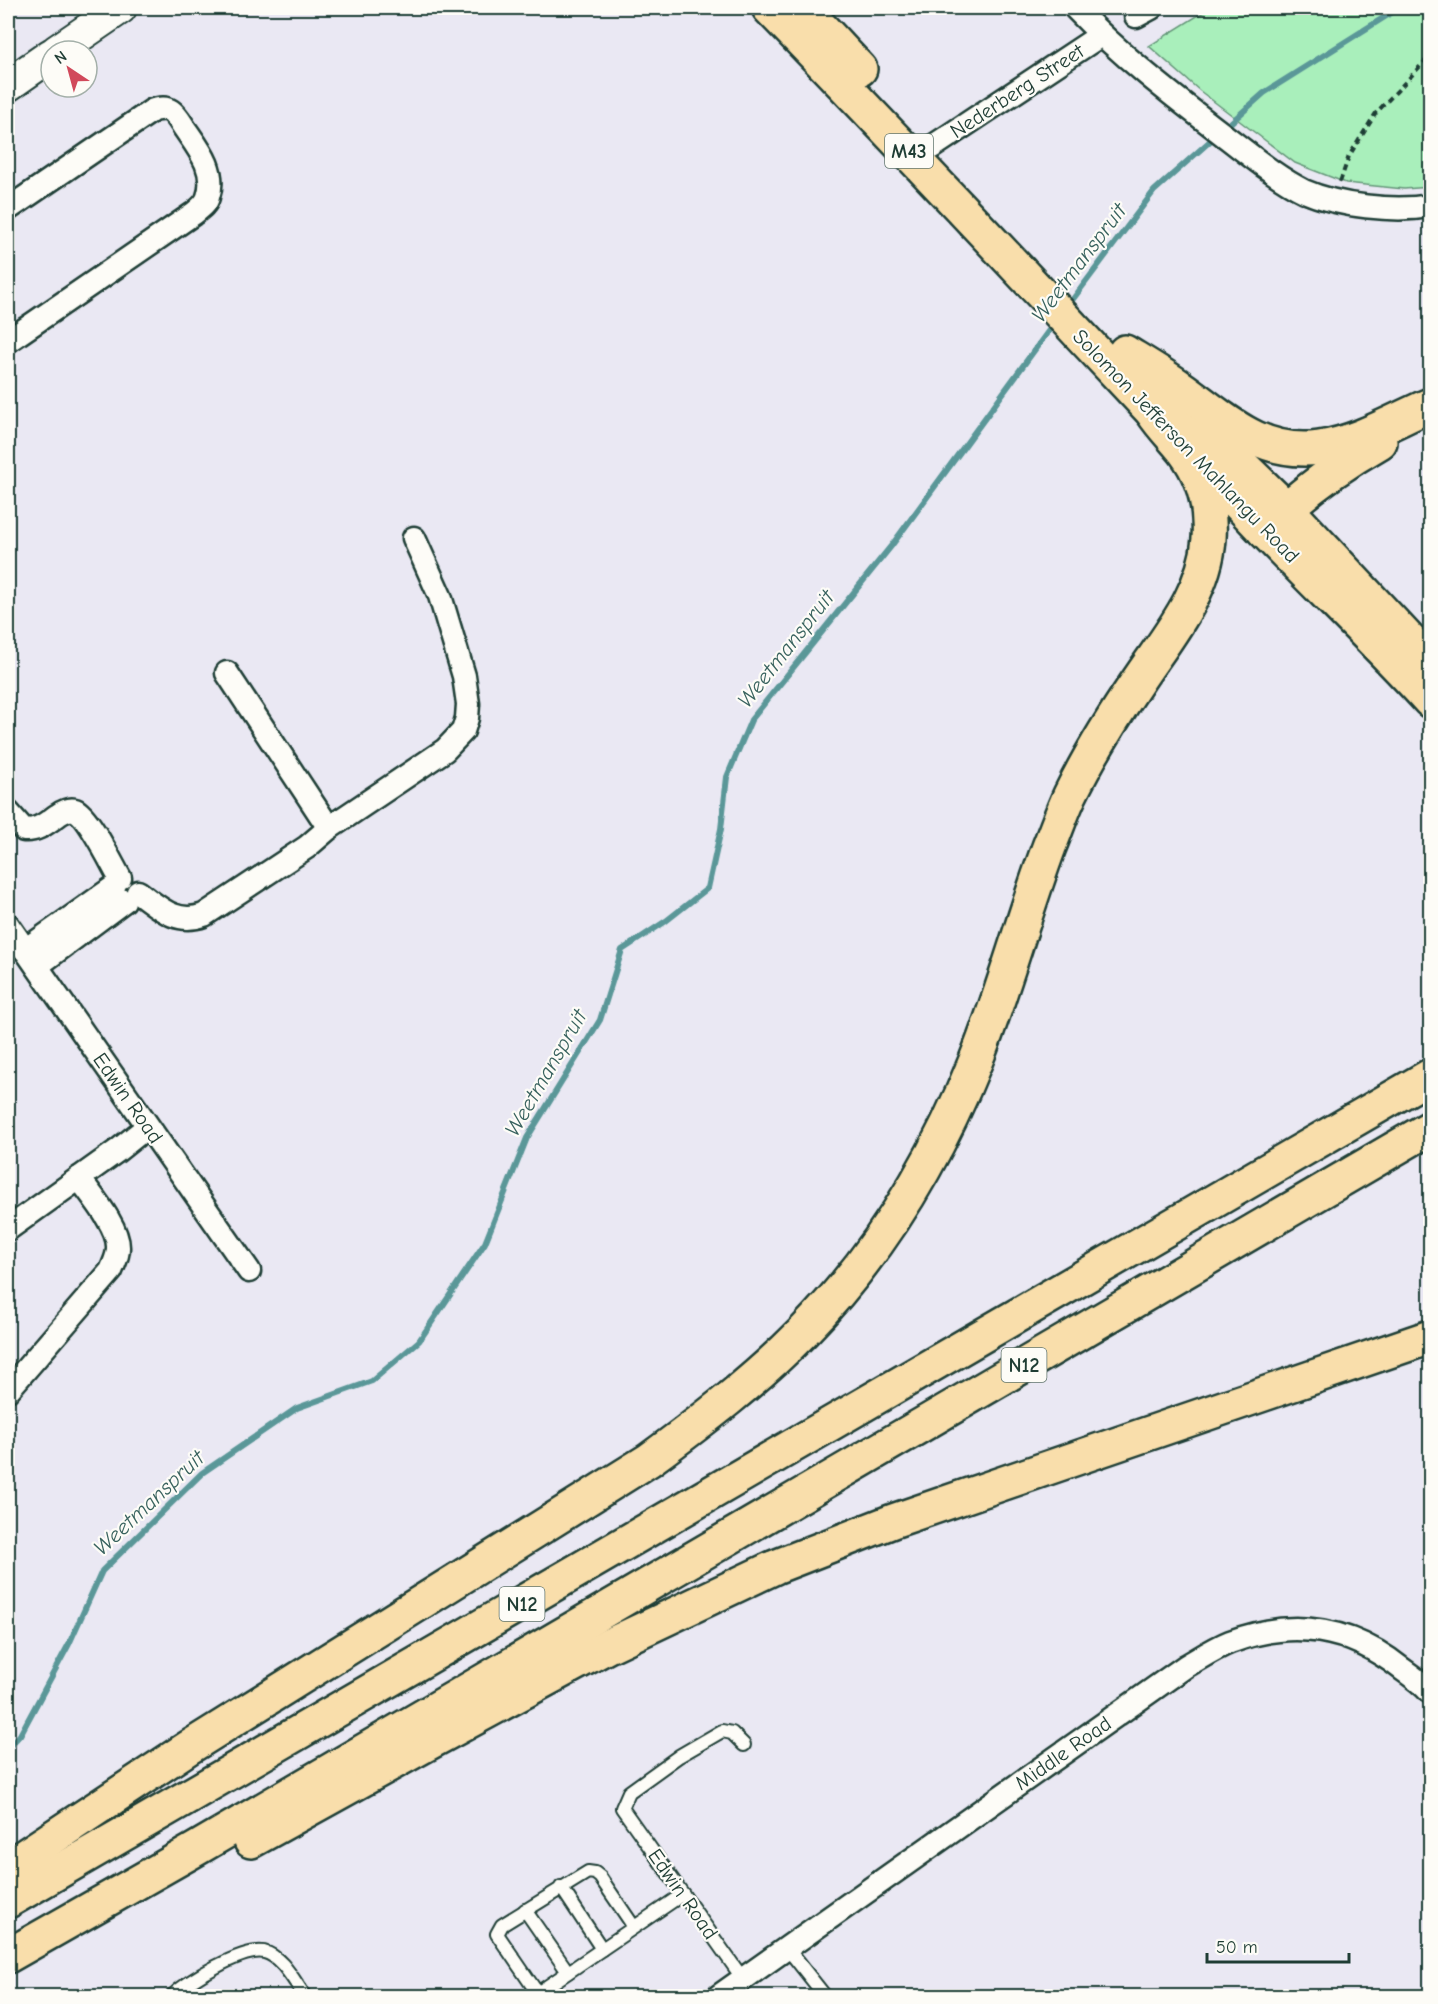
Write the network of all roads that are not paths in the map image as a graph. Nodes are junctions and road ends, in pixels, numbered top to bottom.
1 (120, 8) edge
2 (769, 8) edge
3 (803, 8) edge
4 (1075, 8) edge
5 (1101, 35) junction
6 (75, 39) edge
7 (39, 63) edge
8 (8, 85) edge
9 (932, 147) junction
10 (1431, 206) edge
11 (8, 209) edge
12 (1052, 292) junction
13 (8, 341) edge
14 (1113, 350) junction
15 (1431, 405) edge
16 (1431, 412) edge
17 (1153, 413) junction
18 (1286, 507) junction
19 (1264, 531) junction
20 (414, 538) dead end
21 (1431, 662) edge
22 (227, 673) dead end
23 (1431, 701) edge
24 (8, 812) edge
25 (329, 828) junction
26 (124, 889) junction
27 (19, 948) edge
28 (1431, 1076) edge
29 (147, 1127) junction
30 (1431, 1128) edge
31 (80, 1178) junction
32 (8, 1228) edge
33 (249, 1271) dead end
34 (1431, 1337) edge
35 (8, 1390) edge
36 (1431, 1692) edge
37 (744, 1745) dead end
38 (8, 1867) edge
39 (561, 1887) junction
40 (683, 1894) junction
41 (8, 1900) edge
42 (525, 1910) junction
43 (634, 1928) junction
44 (39, 1938) junction
45 (787, 1948) junction
46 (602, 1949) junction
47 (8, 1956) edge
48 (568, 1972) junction
49 (743, 1979) junction
50 (172, 1996) edge
51 (305, 1996) edge
52 (719, 1996) edge
53 (825, 1996) edge

1 - 6 main road
2 - 12 main road, Solomon Jefferson Mahlangu Road / M43
3 - 9 main road, Solomon Jefferson Mahlangu Road / M43
4 - 5 street
5 - 9 street, Nederberg Street
5 - 10 street
7 - 8 main road
9 - 12 main road, Solomon Jefferson Mahlangu Road / M43
11 - 13 street
12 - 14 main road, Solomon Jefferson Mahlangu Road
14 - 15 main road
14 - 17 main road, Solomon Jefferson Mahlangu Road
14 - 18 main road, Solomon Jefferson Mahlangu Road
16 - 18 main road
17 - 19 main road, Solomon Jefferson Mahlangu Road
17 - 38 main road
18 - 19 main road
18 - 21 main road, Solomon Jefferson Mahlangu Road
19 - 23 main road, Solomon Jefferson Mahlangu Road
20 - 25 street
22 - 25 street
24 - 26 street
25 - 26 street
26 - 27 street
27 - 29 street, Edwin Road
28 - 41 main road, N12
29 - 31 street
29 - 33 street, Edwin Road
30 - 44 main road, N12
31 - 32 street
31 - 35 street
34 - 44 main road
36 - 45 street, Middle Road
37 - 40 lane, Edwin Road
39 - 42 lane
39 - 43 lane
39 - 46 lane
40 - 43 lane
40 - 49 lane, Edwin Road
42 - 48 lane
42 - 48 lane
43 - 46 lane
44 - 47 main road, N12
45 - 49 street, Middle Road
45 - 53 lane
46 - 48 lane
49 - 52 street, Middle Road
50 - 51 lane

